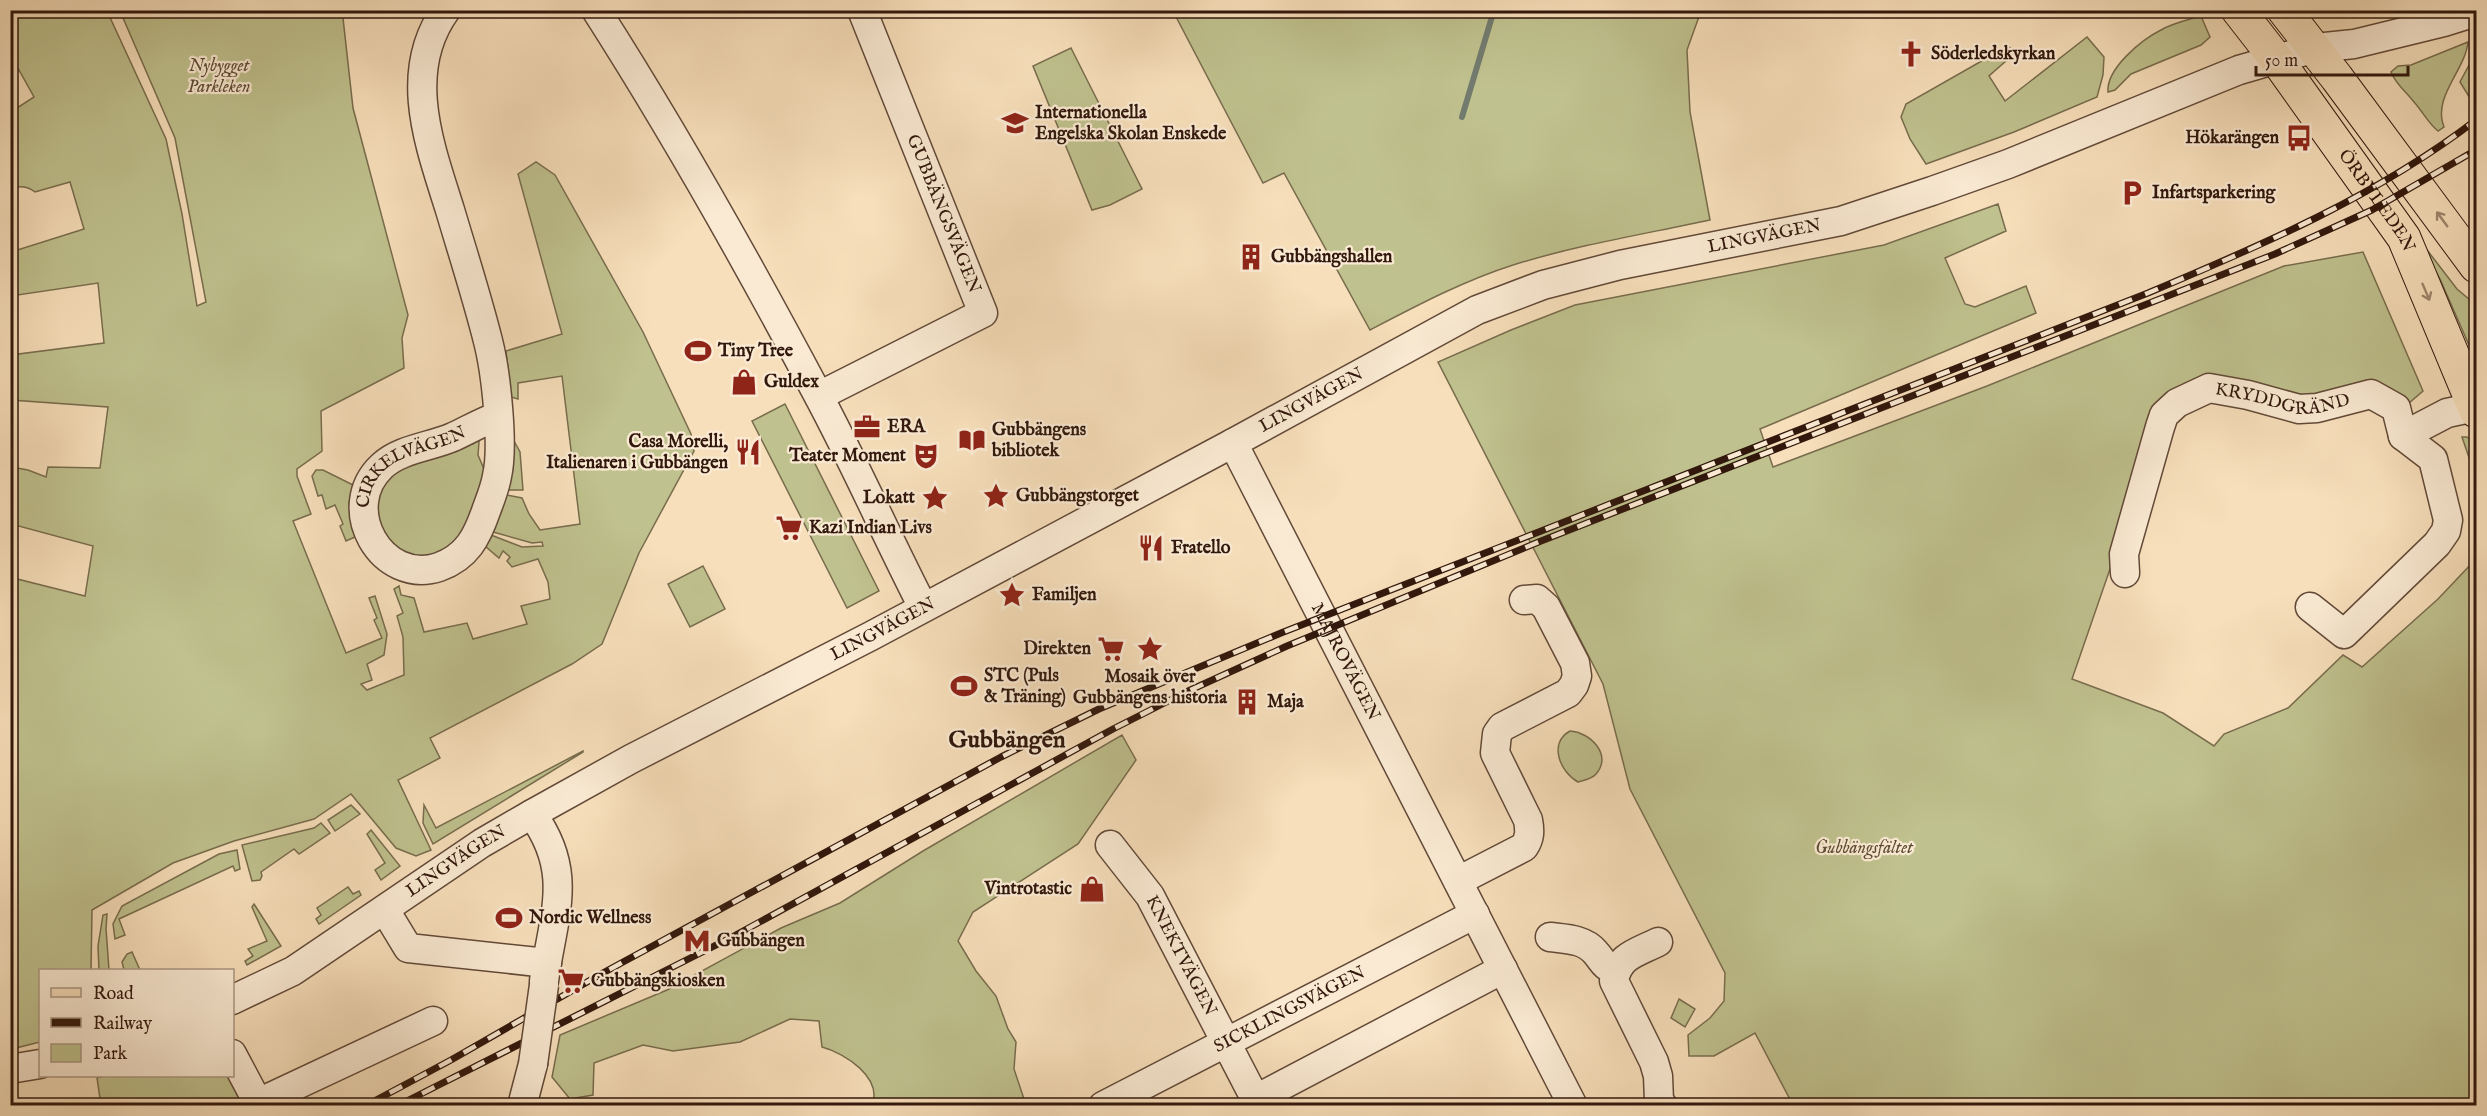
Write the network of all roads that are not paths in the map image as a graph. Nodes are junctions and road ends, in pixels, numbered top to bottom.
1 (446, 10) edge
2 (596, 10) edge
3 (862, 10) edge
4 (2238, 10) edge
5 (2284, 10) edge
6 (2476, 12) edge
7 (2294, 55) junction
8 (2476, 266) edge
9 (2476, 292) edge
10 (819, 396) junction
11 (2476, 408) edge
12 (498, 416) junction
13 (2403, 436) junction
14 (1233, 443) junction
15 (2125, 573) dead end
16 (1524, 600) dead end
17 (923, 607) junction
18 (2310, 607) dead end
19 (531, 814) junction
20 (1110, 845) dead end
21 (1458, 881) junction
22 (385, 909) junction
23 (1475, 914) junction
24 (1550, 937) dead end
25 (1658, 942) dead end
26 (1503, 969) junction
27 (1616, 972) junction
28 (545, 974) junction
29 (234, 999) edge
30 (434, 1021) dead end
31 (1226, 1041) junction
32 (234, 1058) edge
33 (39, 1064) edge
34 (10, 1069) edge
35 (1257, 1102) edge
36 (1657, 1104) edge
37 (522, 1106) edge
38 (1103, 1106) edge
39 (1573, 1106) edge

1 - 12 street, CIRKELVÄGEN
2 - 10 street
3 - 10 street, GUBBÄNGSVÄGEN
4 - 7 main road, ÖRBYLEDEN
5 - 7 main road, ÖRBYLEDEN
6 - 7 street, LINGVÄGEN
8 -> 7 main road, ÖRBYLEDEN
7 - 9 main road, ÖRBYLEDEN
7 -> 11 main road, ÖRBYLEDEN
7 - 14 street, LINGVÄGEN
10 - 17 street
11 - 13 street
12 - 12 street, CIRKELVÄGEN
13 - 15 street, KRYDDGRÄND
13 - 18 street
14 - 17 street, LINGVÄGEN
14 - 21 street, MAJROVÄGEN
16 - 21 street
17 - 19 street, LINGVÄGEN
19 - 22 street, LINGVÄGEN
19 - 28 street
20 - 31 street, KNEKTVÄGEN
21 - 23 street, MAJROVÄGEN
22 - 28 street
22 - 29 street, LINGVÄGEN
23 - 26 street, MAJROVÄGEN
23 - 31 street, SICKLINGSVÄGEN
24 - 27 street
25 - 27 street
26 - 35 street
26 - 39 street, MAJROVÄGEN
27 - 36 street
28 - 37 street, bridge
30 - 32 street
31 - 35 street, KNEKTVÄGEN
31 - 38 street, SICKLINGSVÄGEN
33 - 34 street

